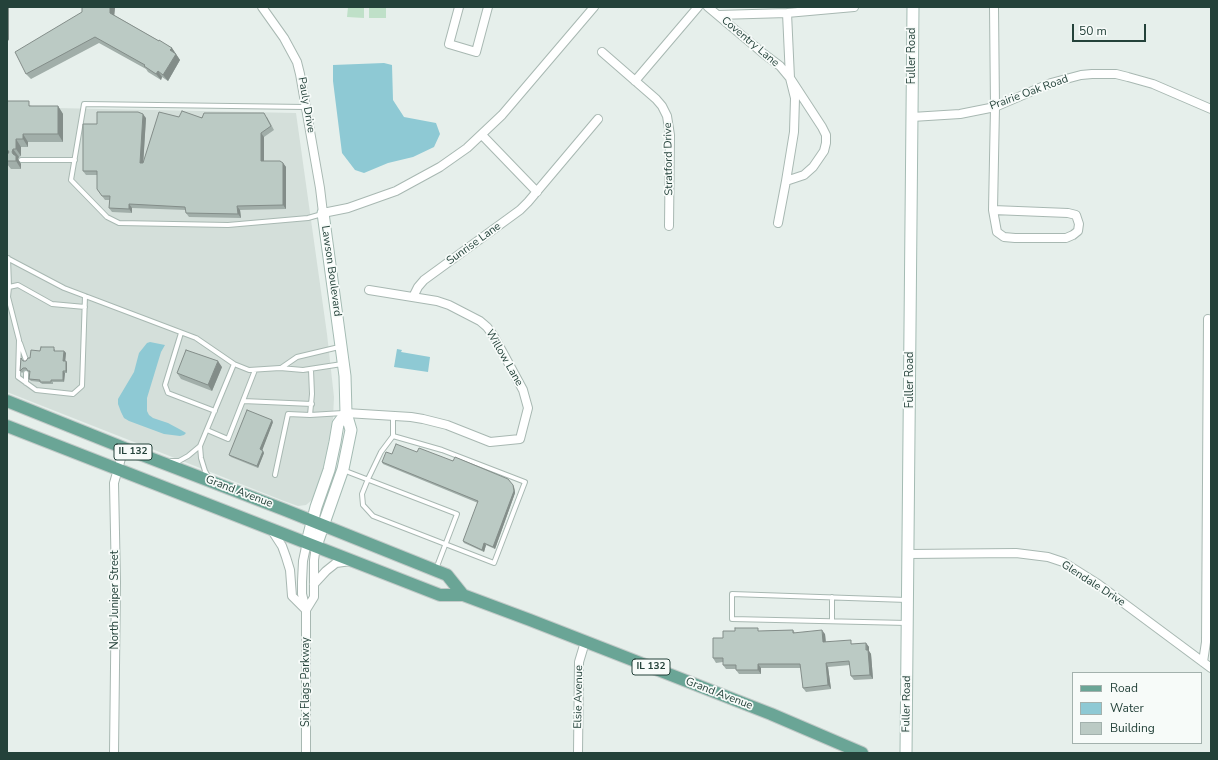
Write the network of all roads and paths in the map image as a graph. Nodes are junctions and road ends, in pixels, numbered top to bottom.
1 (262, 7) edge
2 (459, 7) edge
3 (488, 7) edge
4 (593, 7) edge
5 (698, 7) edge
6 (708, 7) edge
7 (854, 7) edge
8 (913, 7) edge
9 (994, 7) edge
10 (787, 13) junction
11 (718, 15) junction
12 (602, 52) dead end
13 (790, 78) junction
14 (635, 81) junction
15 (306, 107) junction
16 (995, 107) junction
17 (1211, 109) edge
18 (912, 117) junction
19 (598, 119) dead end
20 (482, 135) junction
21 (21, 160) dead end
22 (75, 160) junction
23 (786, 181) junction
24 (537, 192) junction
25 (993, 210) junction
26 (323, 213) junction
27 (778, 223) dead end
28 (669, 226) dead end
29 (7, 258) edge
30 (9, 287) junction
31 (369, 290) dead end
32 (85, 296) junction
33 (413, 297) junction
34 (85, 307) junction
35 (1208, 319) dead end
36 (181, 333) junction
37 (19, 340) junction
38 (342, 346) junction
39 (26, 360) edge
40 (234, 364) junction
41 (344, 364) junction
42 (280, 368) junction
43 (255, 370) junction
44 (311, 370) junction
45 (26, 373) edge
46 (26, 383) junction
47 (7, 401) edge
48 (243, 401) junction
49 (312, 404) junction
50 (215, 411) junction
51 (346, 413) junction
52 (310, 415) junction
53 (393, 416) junction
54 (7, 426) edge
55 (207, 430) junction
56 (393, 436) junction
57 (200, 446) junction
58 (124, 448) junction
59 (161, 462) junction
60 (343, 469) junction
61 (117, 470) junction
62 (275, 475) dead end
63 (368, 479) junction
64 (211, 482) junction
65 (318, 523) junction
66 (271, 528) junction
67 (1209, 533) edge
68 (446, 543) junction
69 (312, 544) junction
70 (908, 554) junction
71 (354, 561) junction
72 (436, 570) junction
73 (314, 584) junction
74 (462, 594) junction
75 (832, 598) junction
76 (908, 600) junction
77 (306, 610) junction
78 (832, 621) junction
79 (908, 623) junction
80 (585, 642) junction
81 (1203, 662) junction
82 (1211, 668) edge
83 (114, 753) edge
84 (306, 753) edge
85 (578, 753) edge
86 (862, 753) edge
87 (906, 753) edge

1 - 15 street, Pauly Drive
2 - 3 street
4 - 20 street, Lawson Boulevard
5 - 14 street
6 - 11 street, Coventry Lane
7 - 10 street
8 - 18 street, Fuller Road
9 - 16 street
10 - 11 street
10 - 13 street, Coventry Lane
11 - 13 street, Coventry Lane
12 - 14 street, Stratford Drive
13 - 23 street, Coventry Lane
13 - 23 street, Coventry Lane
14 - 28 street, Stratford Drive
15 - 22 lane
15 - 26 street, Pauly Drive
16 - 17 street, Prairie Oak Road
16 - 18 street, Prairie Oak Road
16 - 25 street
18 - 70 street, Fuller Road
19 - 24 street, Sunrise Lane
20 - 24 street
20 - 26 street, Lawson Boulevard
21 - 22 lane
22 - 26 lane
23 - 27 street, Coventry Lane
24 - 33 street, Sunrise Lane
25 - 25 street
26 - 38 street, Lawson Boulevard
29 - 30 lane
29 - 32 lane
30 - 34 lane
30 - 37 lane
31 - 33 street, Willow Lane
32 - 34 lane
32 - 36 lane
33 - 53 street, Willow Lane
34 - 46 lane
35 - 67 street
36 - 40 lane
36 - 50 lane
37 - 39 lane
37 - 46 lane
38 - 41 street, Lawson Boulevard
38 - 42 lane
40 - 43 lane
40 - 50 lane
41 - 44 lane
41 - 51 street, Lawson Boulevard
42 - 43 lane
42 - 44 lane
43 - 48 lane
44 - 49 lane
45 - 46 lane
47 - 58 main road, Grand Avenue / IL 132
48 - 49 lane
48 - 55 lane
49 - 52 lane
50 - 55 lane
51 - 52 lane
51 - 53 street
51 - 60 street, Lawson Boulevard
51 - 65 street, Lawson Boulevard
52 - 62 lane
53 - 56 lane
54 - 61 main road, Grand Avenue / IL 132
55 - 57 lane
56 - 63 lane
56 - 68 lane
57 - 59 lane
57 - 64 lane
58 - 59 main road, Grand Avenue / IL 132
58 - 61 street, North Juniper Street
59 - 64 main road, Grand Avenue / IL 132
60 - 63 lane
60 - 65 street, Lawson Boulevard
61 - 66 main road, Grand Avenue / IL 132
61 - 83 street, North Juniper Street
63 - 68 lane
63 - 68 lane
64 - 65 main road, Grand Avenue / IL 132
65 - 69 street, Lawson Boulevard
65 - 72 main road, Grand Avenue / IL 132
66 - 69 main road, Grand Avenue / IL 132
66 - 77 street
67 - 81 street
68 - 72 lane
69 - 71 main road, Grand Avenue / IL 132
69 - 73 street, Six Flags Parkway
69 - 77 street, Six Flags Parkway
70 - 76 street, Fuller Road
70 - 81 street, Glendale Drive
71 - 73 street
71 - 74 main road, Grand Avenue / IL 132
72 - 74 main road, Grand Avenue / IL 132
73 - 77 street, Six Flags Parkway
74 - 80 main road, Grand Avenue / IL 132
75 - 76 lane
75 - 78 lane
75 - 78 lane
76 - 79 street, Fuller Road
77 - 84 street, Six Flags Parkway
78 - 79 lane
79 - 87 street, Fuller Road
80 - 85 street, Elsie Avenue
80 - 86 main road, Grand Avenue / IL 132
81 - 82 street, Glendale Drive

